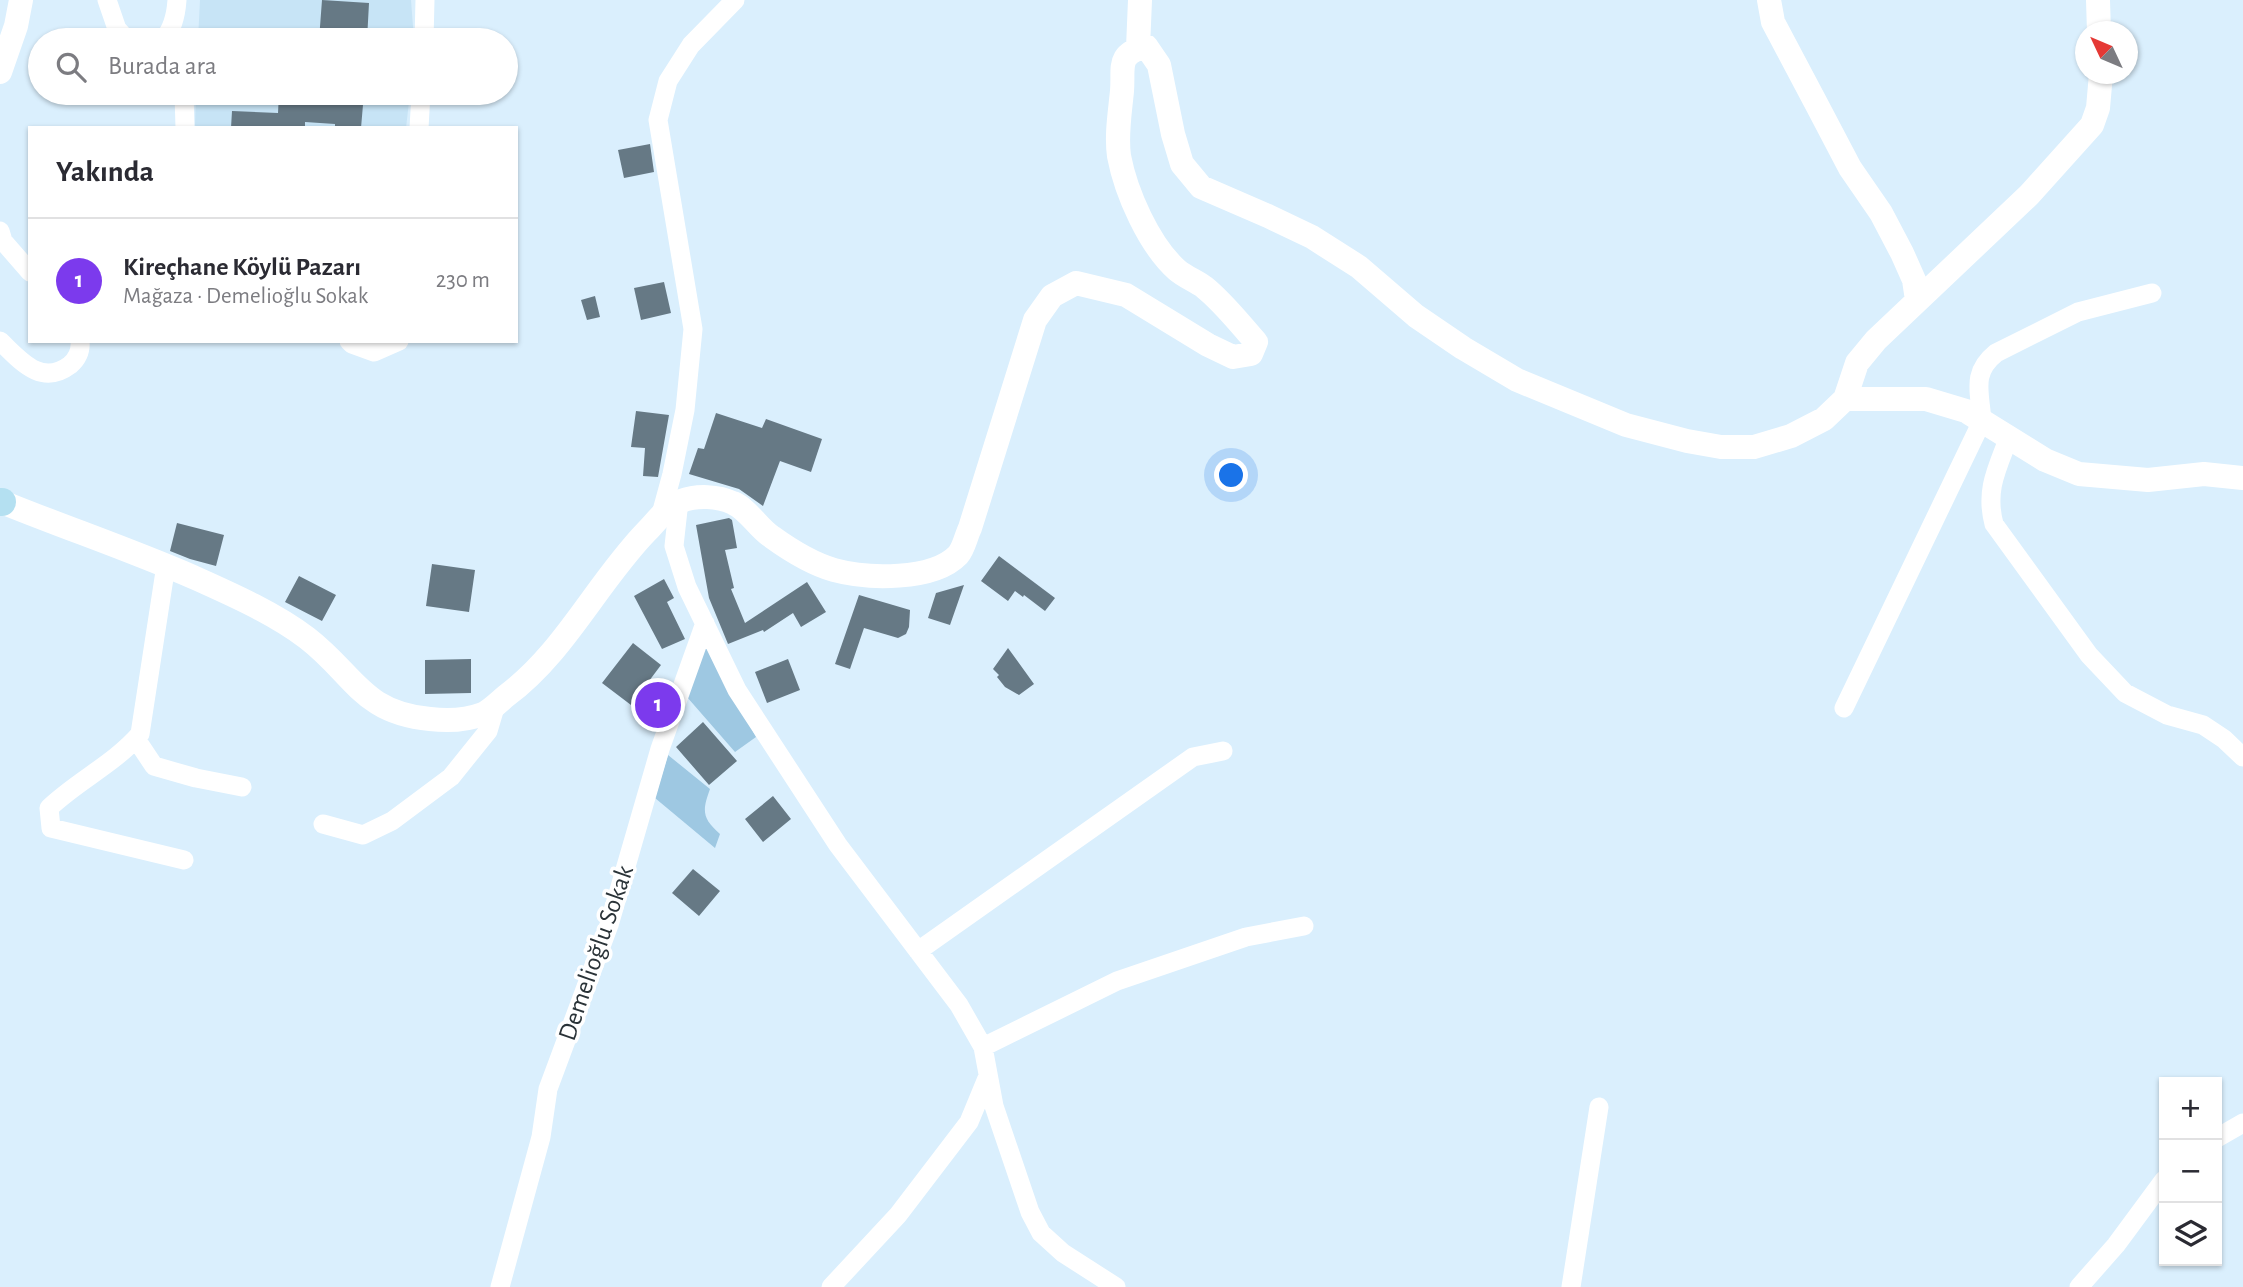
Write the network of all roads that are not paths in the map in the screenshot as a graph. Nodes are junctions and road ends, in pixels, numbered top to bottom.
1 (21, 0) edge
2 (107, 0) edge
3 (177, 0) edge
4 (425, 0) edge
5 (735, 0) edge
6 (1140, 0) edge
7 (1769, 0) edge
8 (2098, 0) edge
9 (2099, 21) edge
10 (117, 28) edge
11 (171, 28) edge
12 (424, 28) edge
13 (1138, 48) junction
14 (0, 72) edge
15 (2100, 84) edge
16 (184, 105) edge
17 (420, 105) edge
18 (185, 126) edge
19 (419, 126) edge
20 (0, 230) edge
21 (28, 270) edge
22 (2152, 293) dead end
23 (1917, 300) junction
24 (0, 341) edge
25 (80, 343) edge
26 (351, 343) edge
27 (394, 343) edge
28 (1845, 399) junction
29 (1982, 421) junction
30 (2009, 437) junction
31 (2243, 478) edge
32 (679, 501) junction
33 (1, 502) edge
34 (660, 518) junction
35 (166, 565) junction
36 (705, 623) junction
37 (496, 704) junction
38 (1844, 708) dead end
39 (136, 738) junction
40 (1223, 751) dead end
41 (2243, 757) edge
42 (242, 788) dead end
43 (323, 824) dead end
44 (184, 860) dead end
45 (1304, 926) dead end
46 (918, 951) junction
47 (983, 1047) junction
48 (988, 1076) junction
49 (1599, 1107) dead end
50 (2243, 1123) edge
51 (2222, 1135) edge
52 (2159, 1187) edge
53 (500, 1287) edge
54 (831, 1287) edge
55 (1116, 1287) edge
56 (1571, 1287) edge
57 (2079, 1287) edge

1 - 14 street
2 - 10 street
3 - 11 street
4 - 12 street
5 - 34 street
6 - 13 street
7 - 23 street
8 - 9 street
13 - 28 street
13 - 32 street
15 - 23 street
16 - 18 street
17 - 19 street
20 - 21 street
22 - 29 street
23 - 28 street
24 - 25 street
26 - 27 street
28 - 29 street
29 - 30 street
29 - 38 street
30 - 31 street
30 - 41 street
32 - 34 street
32 - 36 street
33 - 35 street
34 - 37 street
35 - 37 street
35 - 39 street
36 - 46 street
36 - 53 street, Demelioğlu Sokak
37 - 43 street
39 - 42 street
39 - 44 street
40 - 46 street
45 - 47 street
46 - 47 street
47 - 48 street
48 - 54 street
48 - 55 street
49 - 56 street
50 - 51 street
52 - 57 street

